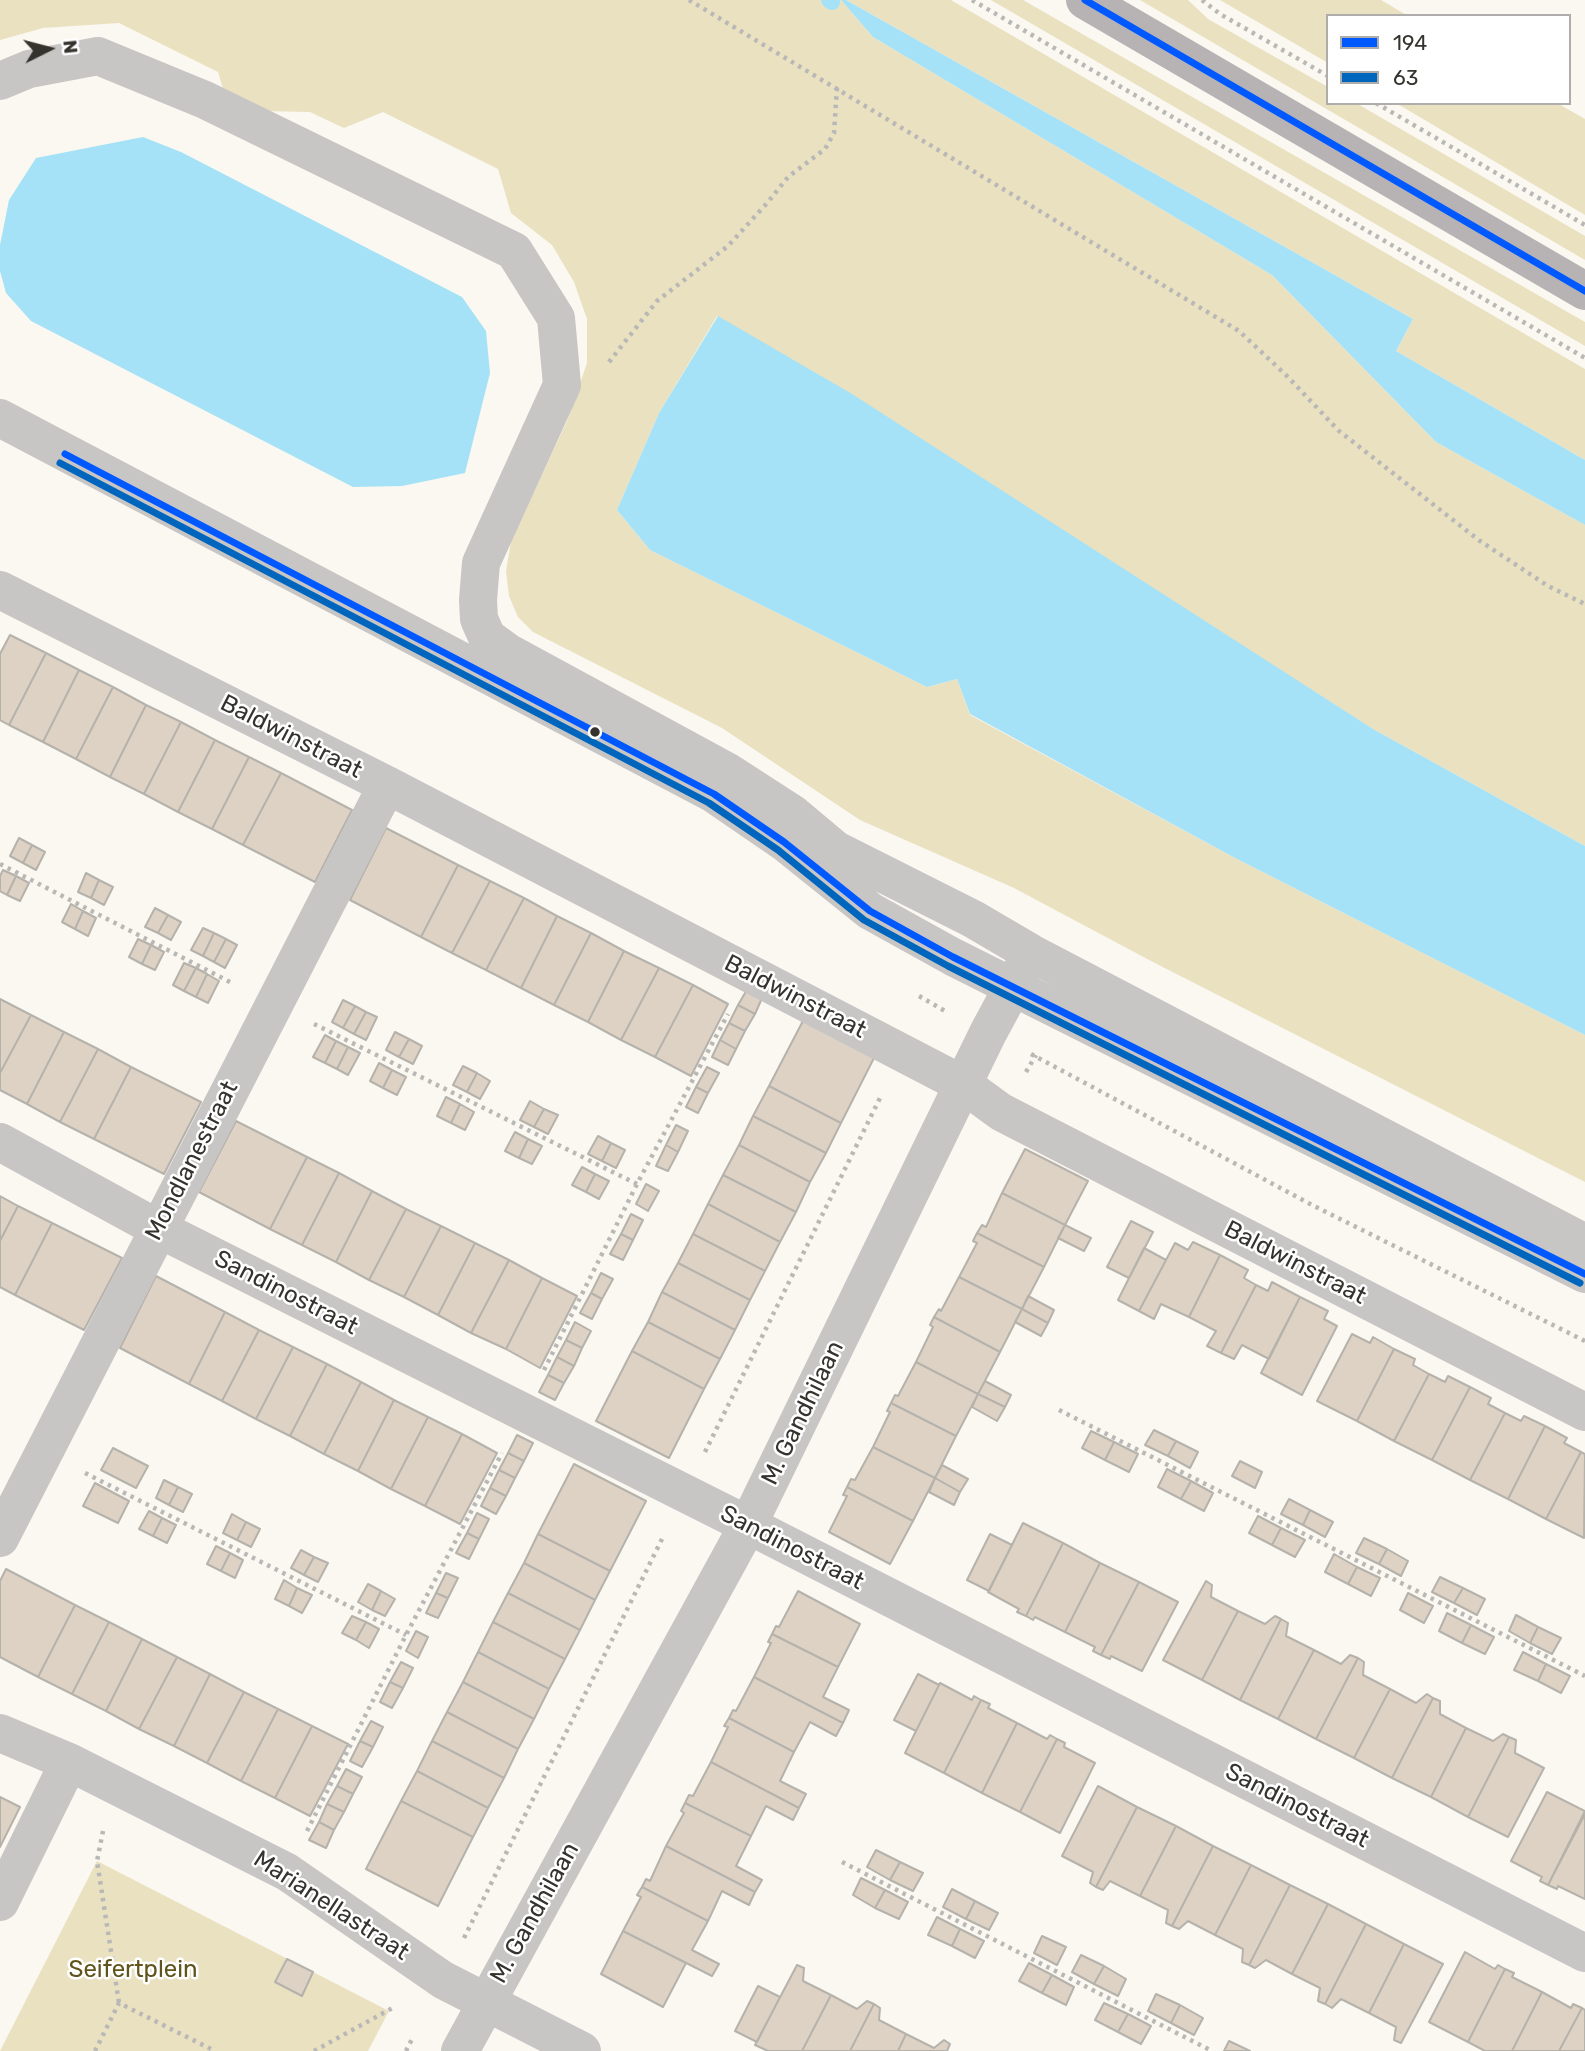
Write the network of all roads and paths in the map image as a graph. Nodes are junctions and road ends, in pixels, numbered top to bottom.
1 (689, 0) edge
2 (972, 0) edge
3 (1085, 0) edge
4 (1202, 0) edge
5 (1326, 75) edge
6 (0, 80) edge
7 (837, 88) junction
8 (1379, 105) edge
9 (1585, 225) edge
10 (1585, 291) edge
11 (1585, 358) edge
12 (608, 362) dead end
13 (0, 418) edge
14 (0, 590) edge
15 (1585, 604) edge
16 (387, 785) junction
17 (1031, 953) junction
18 (750, 973) junction
19 (1012, 988) junction
20 (938, 1008) dead end
21 (988, 1033) junction
22 (964, 1085) junction
23 (0, 1142) edge
24 (157, 1228) junction
25 (1585, 1243) edge
26 (1585, 1274) edge
27 (1585, 1341) edge
28 (1059, 1410) dead end
29 (1585, 1412) edge
30 (523, 1413) junction
31 (44, 1452) junction
32 (748, 1525) junction
33 (0, 1538) edge
34 (406, 1635) junction
35 (1585, 1676) edge
36 (0, 1733) edge
37 (69, 1762) junction
38 (112, 1785) junction
39 (842, 1862) dead end
40 (287, 1872) junction
41 (0, 1902) edge
42 (1585, 1953) edge
43 (443, 1980) junction
44 (120, 2003) junction
45 (485, 2003) junction
46 (95, 2051) edge
47 (215, 2051) edge
48 (314, 2051) edge
49 (460, 2051) edge
50 (582, 2051) edge
51 (1212, 2051) edge

1 - 7 path
2 - 11 path
3 - 10 main road
4 - 5 path
6 - 17 street
7 - 12 path
7 - 15 path
8 - 9 path
13 - 19 street
14 - 16 street, Baldwinstraat
16 - 18 street, Baldwinstraat
16 - 24 street, Mondlanestraat
17 - 19 street, M. Gandhilaan
17 - 25 street
18 - 22 street, Baldwinstraat
18 - 30 path
19 - 21 street, M. Gandhilaan
19 - 26 street
20 - 21 path
21 - 22 street, M. Gandhilaan
21 - 27 path
22 - 29 street, Baldwinstraat
22 - 32 street, M. Gandhilaan
23 - 24 street, Sandinostraat
24 - 30 street, Sandinostraat
24 - 31 street, Mondlanestraat
28 - 35 path
30 - 32 street, Sandinostraat
30 - 34 path
31 - 33 street, Mondlanestraat
31 - 34 path
32 - 42 street, Sandinostraat
32 - 45 street, M. Gandhilaan
34 - 40 path
36 - 37 street, Marianellastraat
37 - 38 street, Marianellastraat
37 - 41 street
38 - 40 street, Marianellastraat
38 - 44 path
39 - 51 path
40 - 43 street, Marianellastraat
43 - 45 street, Marianellastraat
43 - 48 path
44 - 46 path
44 - 47 path
45 - 49 street, M. Gandhilaan
45 - 50 street, Marianellastraat

